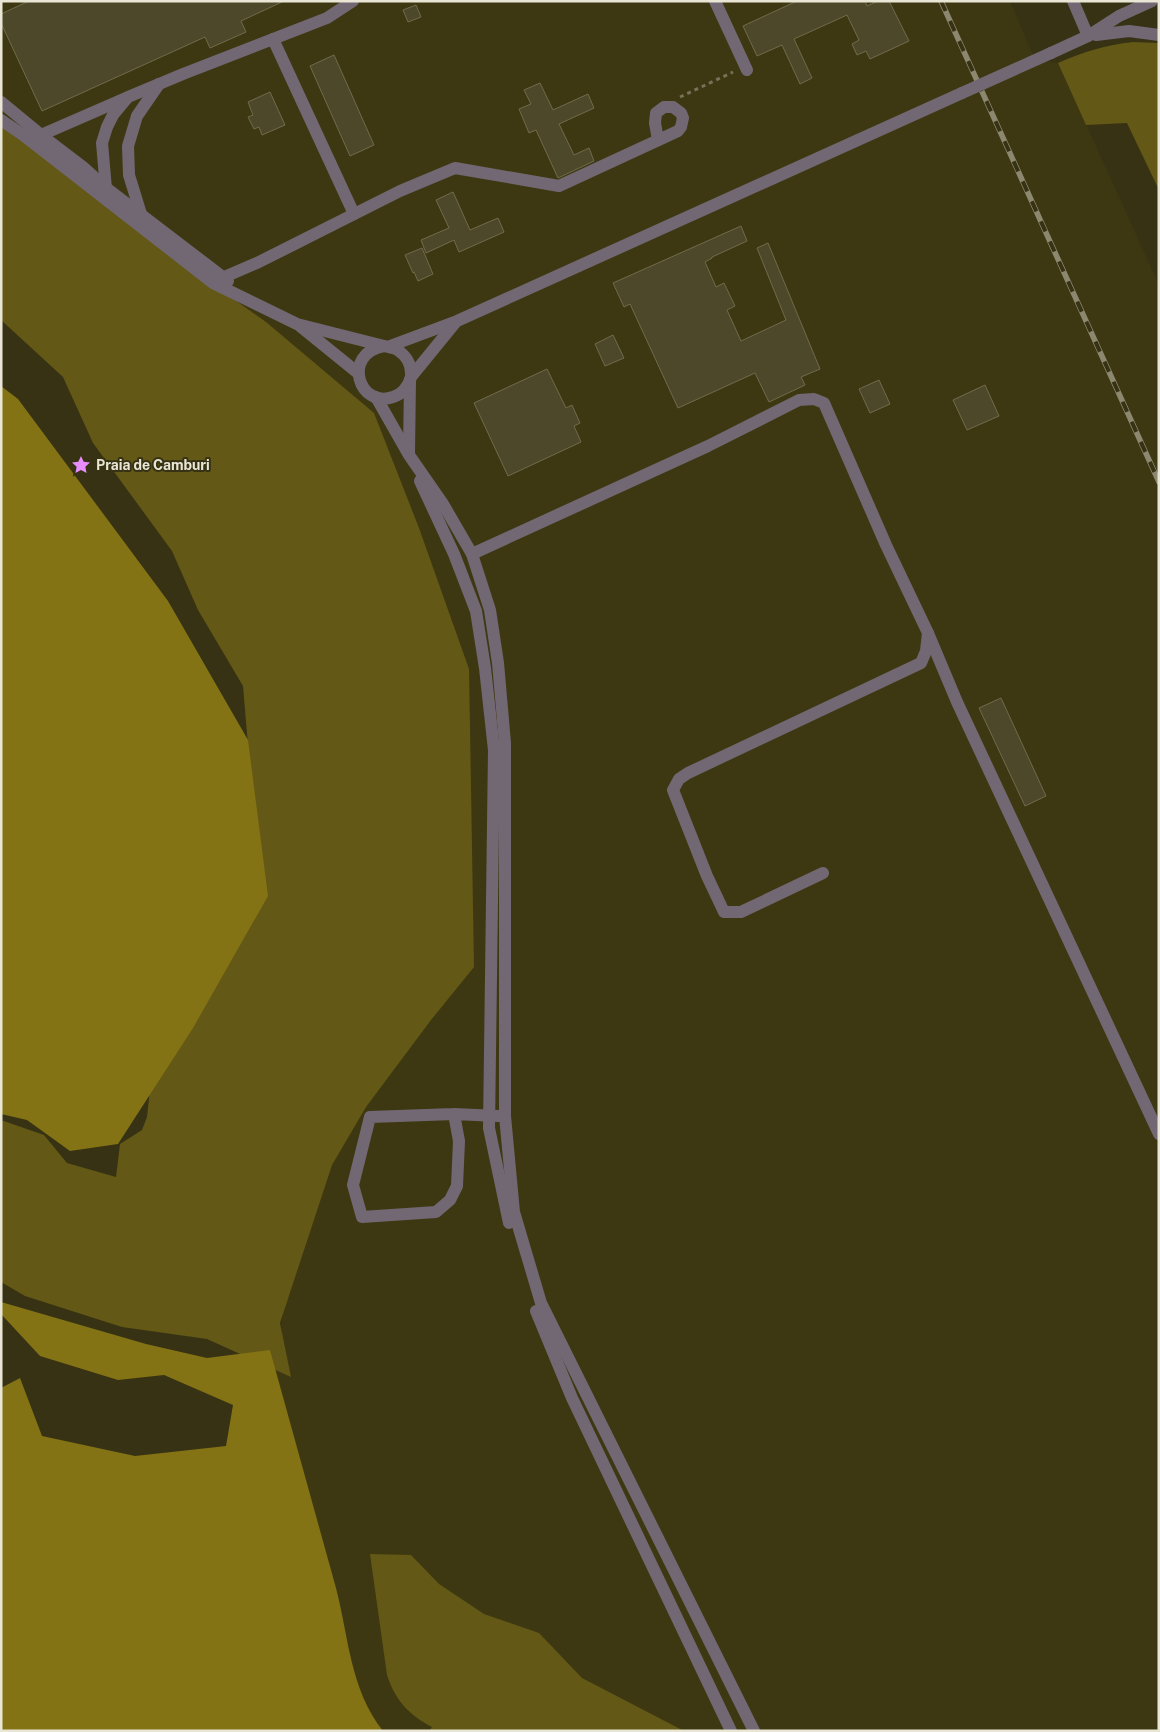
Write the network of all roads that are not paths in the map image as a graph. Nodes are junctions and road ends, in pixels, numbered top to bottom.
1 (353, 1) edge
2 (715, 1) edge
3 (1073, 1) edge
4 (1152, 1) edge
5 (1159, 35) edge
6 (1088, 36) junction
7 (273, 39) junction
8 (742, 70) road end
9 (159, 84) junction
10 (128, 97) junction
11 (1, 102) edge
12 (1, 120) edge
13 (41, 135) junction
14 (658, 140) dead end
15 (105, 187) junction
16 (108, 201) junction
17 (141, 214) junction
18 (354, 214) junction
19 (222, 278) junction
20 (457, 321) junction
21 (297, 324) junction
22 (387, 346) junction
23 (358, 373) junction
24 (410, 379) junction
25 (376, 397) junction
26 (409, 455) junction
27 (472, 554) junction
28 (928, 633) junction
29 (823, 873) dead end
30 (454, 1114) junction
31 (489, 1115) junction
32 (505, 1116) junction
33 (1159, 1134) edge
34 (731, 1731) edge
35 (754, 1731) edge

1 - 7 street
2 - 8 street
3 - 6 street
4 - 6 street
5 - 6 street
6 - 20 street, bridge
7 - 9 street
7 - 18 street
9 - 10 street
9 - 17 street
10 - 13 street
10 - 15 street
11 - 13 street
12 - 16 street
13 - 15 street
14 - 18 street
15 - 16 street
15 - 17 street
16 - 21 street
17 - 19 street
18 - 19 street
19 - 21 street
20 - 22 street
20 - 24 street
21 - 22 street
21 - 23 street
22 - 23 street
22 - 24 street
23 - 25 street
24 - 25 street
24 - 26 street
25 - 26 street
26 - 27 street
26 - 31 street
27 - 28 street
27 - 32 street
28 - 29 street
28 - 33 street
30 - 30 street
30 - 31 street
31 - 32 street
31 - 34 street
32 - 35 street

